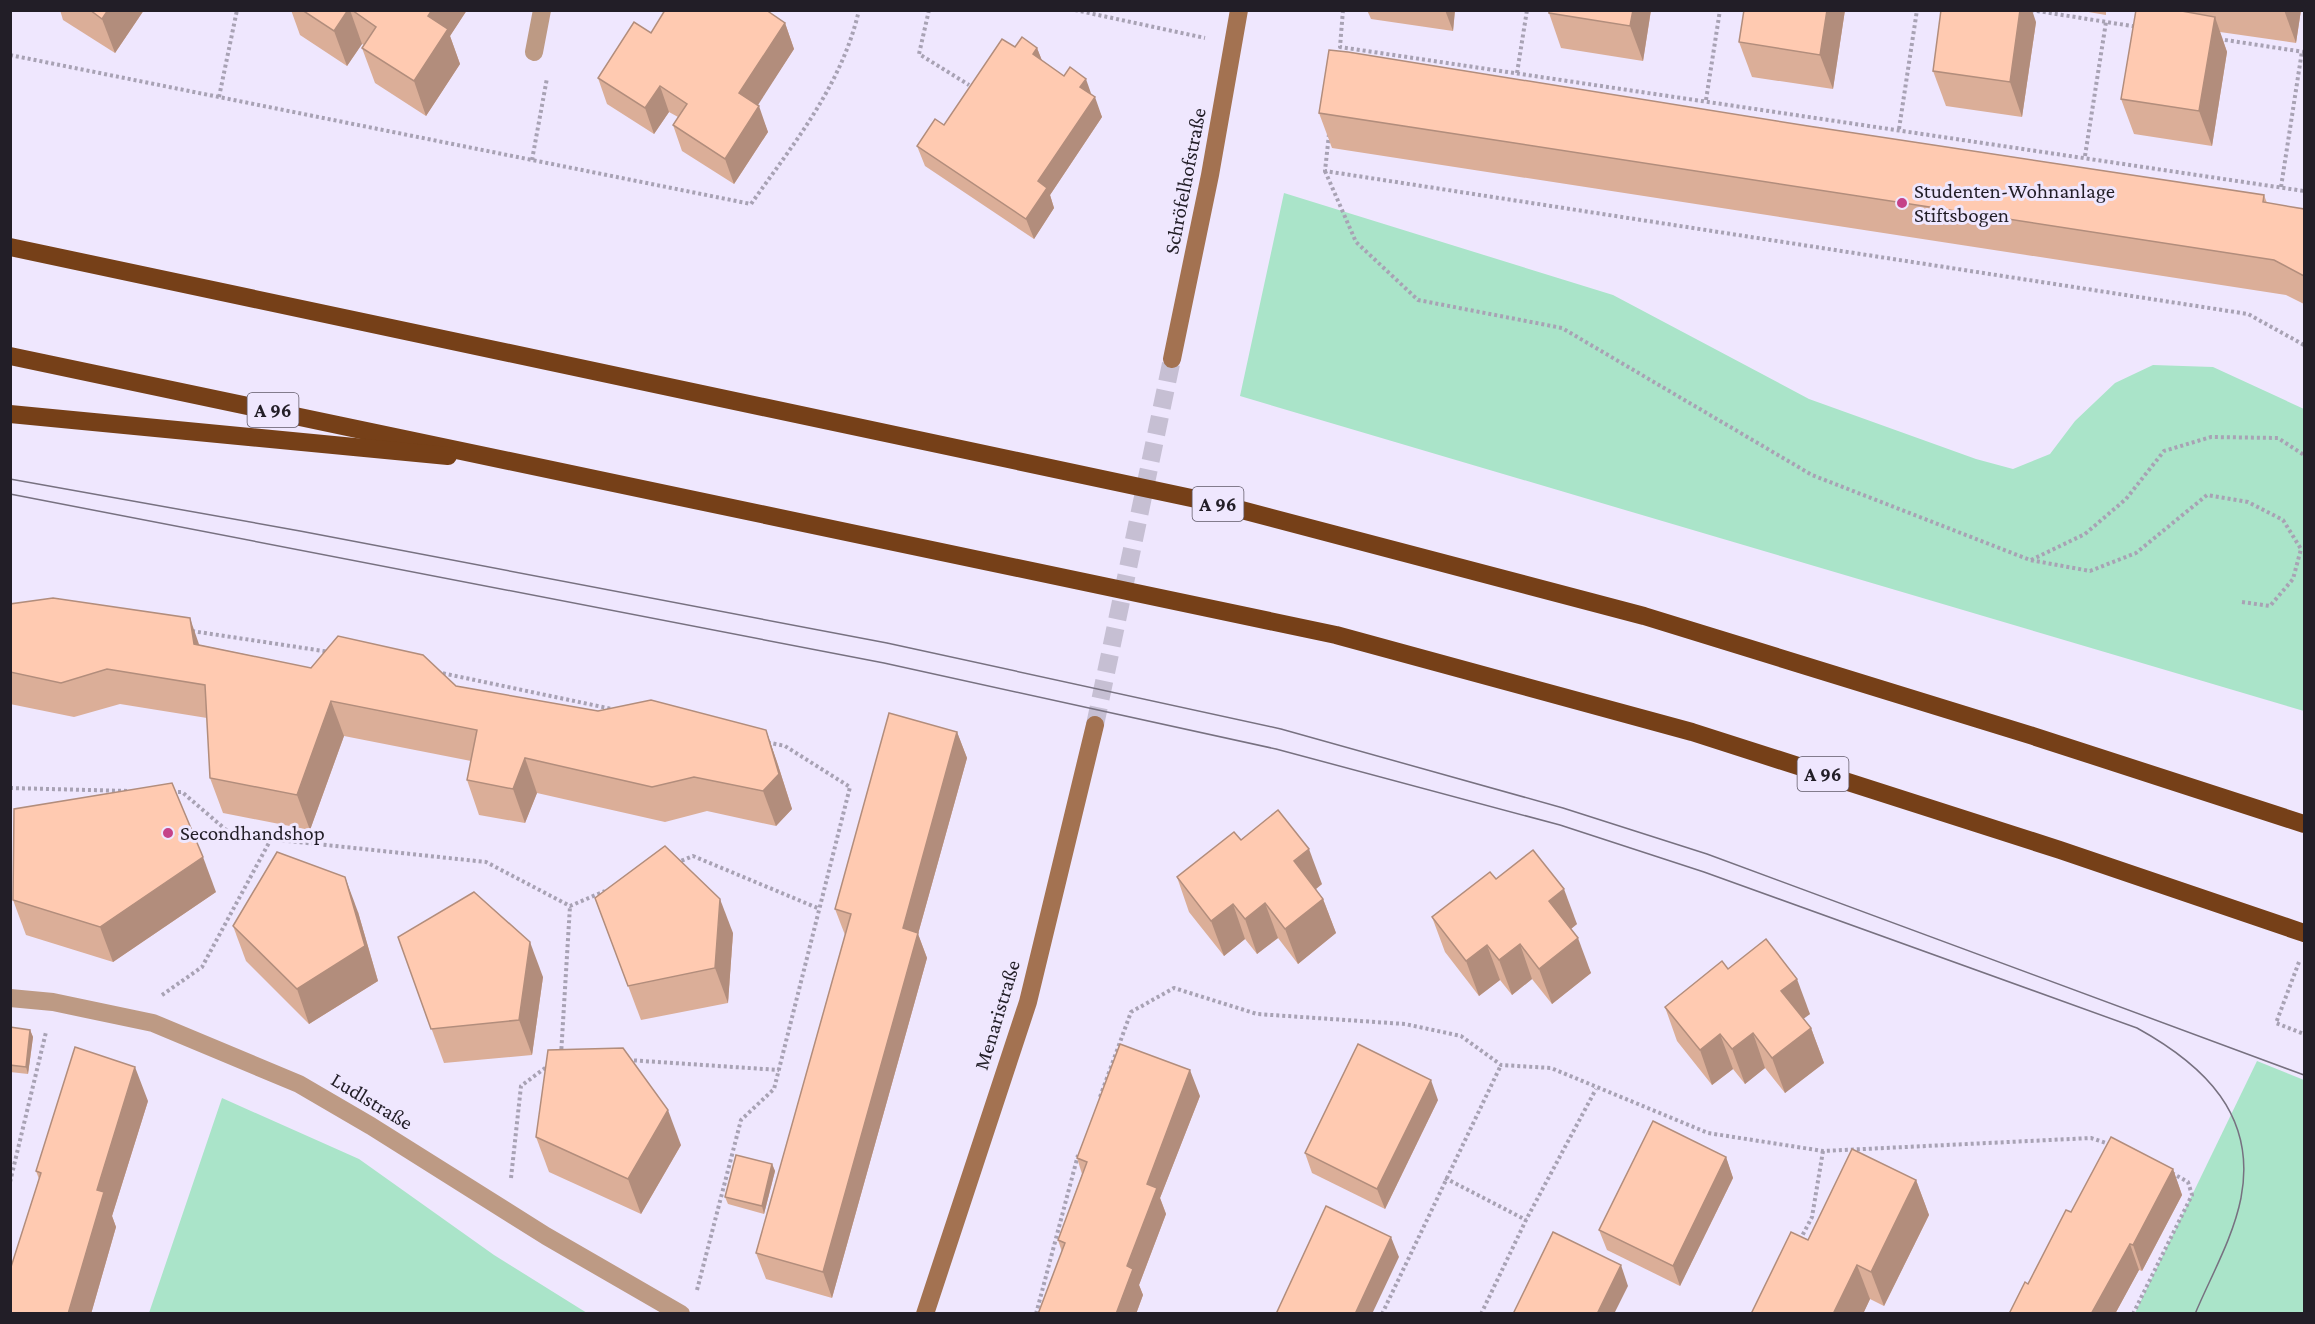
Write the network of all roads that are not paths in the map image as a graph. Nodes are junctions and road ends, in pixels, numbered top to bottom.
1 (542, 10) edge
2 (1239, 10) edge
3 (534, 52) dead end
4 (10, 247) edge
5 (10, 356) edge
6 (1172, 359) tunnel mouth
7 (10, 414) edge
8 (537, 465) junction
9 (1095, 725) tunnel mouth
10 (2304, 824) edge
11 (2304, 933) edge
12 (10, 998) edge
13 (681, 1314) edge
14 (925, 1314) edge

1 - 3 street
2 - 6 street, Schröfelhofstraße
4 - 10 highway, A 96
5 - 8 highway, A 96
7 - 8 highway
8 - 11 highway, A 96
9 - 14 street, Menaristraße
12 - 13 street, Ludlstraße

